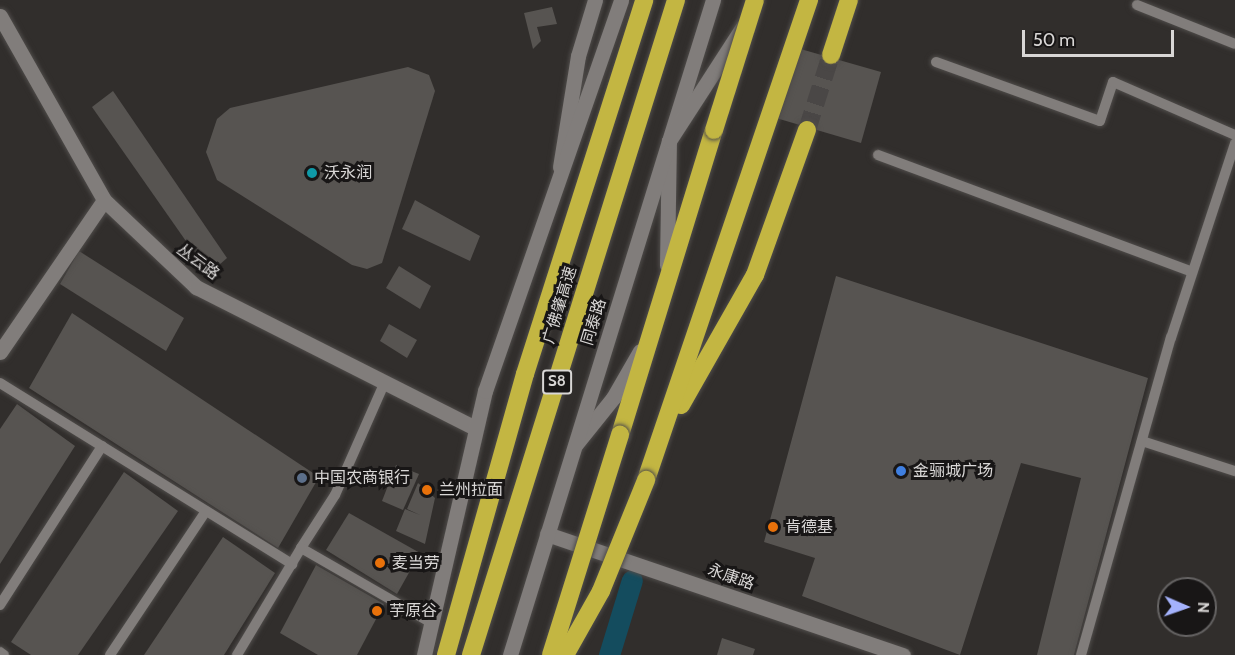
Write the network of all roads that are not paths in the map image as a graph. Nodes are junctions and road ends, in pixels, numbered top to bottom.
1 (595, 0) edge
2 (621, 0) edge
3 (644, 0) edge
4 (676, 0) edge
5 (713, 0) edge
6 (755, 0) edge
7 (759, 0) edge
8 (809, 0) edge
9 (849, 0) edge
10 (1137, 5) dead end
11 (0, 16) edge
12 (1235, 44) edge
13 (831, 55) tunnel mouth
14 (936, 62) dead end
15 (807, 130) tunnel mouth
16 (1235, 135) edge
17 (669, 141) junction
18 (1235, 143) edge
19 (878, 155) dead end
20 (558, 189) junction
21 (104, 200) junction
22 (1192, 273) junction
23 (0, 352) edge
24 (0, 383) edge
25 (384, 384) junction
26 (475, 428) junction
27 (1142, 441) junction
28 (102, 446) junction
29 (574, 447) junction
30 (1235, 471) edge
31 (646, 480) junction
32 (206, 511) junction
33 (547, 534) junction
34 (301, 548) junction
35 (292, 564) junction
36 (0, 605) edge
37 (433, 624) junction
38 (0, 652) edge
39 (4, 655) edge
40 (110, 655) edge
41 (237, 655) edge
42 (424, 655) edge
43 (446, 655) edge
44 (471, 655) edge
45 (510, 655) edge
46 (551, 655) edge
47 (565, 655) edge
48 (903, 655) edge
49 (1081, 655) edge

1 - 20 street
2 - 20 street
3 - 43 highway
4 - 44 highway, 广佛肇高速 / S8
5 - 17 street, 同泰路
6 - 46 highway, bridge
7 - 17 street
8 - 31 highway
9 - 13 highway
10 - 12 lane
11 - 21 street, 丛云路
14 - 16 lane
15 - 31 highway
17 - 29 street, 同泰路
17 - 29 street
18 - 22 lane
19 - 22 lane
20 - 26 street
21 - 23 street
21 - 25 street, 丛云路
22 - 27 lane
24 - 28 lane
25 - 26 street, 丛云路
25 - 34 lane
26 - 37 street
27 - 30 lane
27 - 49 lane
28 - 32 lane
28 - 36 lane
29 - 33 street, 同泰路
31 - 47 highway, bridge
32 - 35 lane
32 - 40 lane
33 - 45 street, 同泰路
33 - 48 street, 永康路
34 - 35 lane
34 - 37 lane
35 - 41 lane
37 - 42 street
38 - 39 lane

